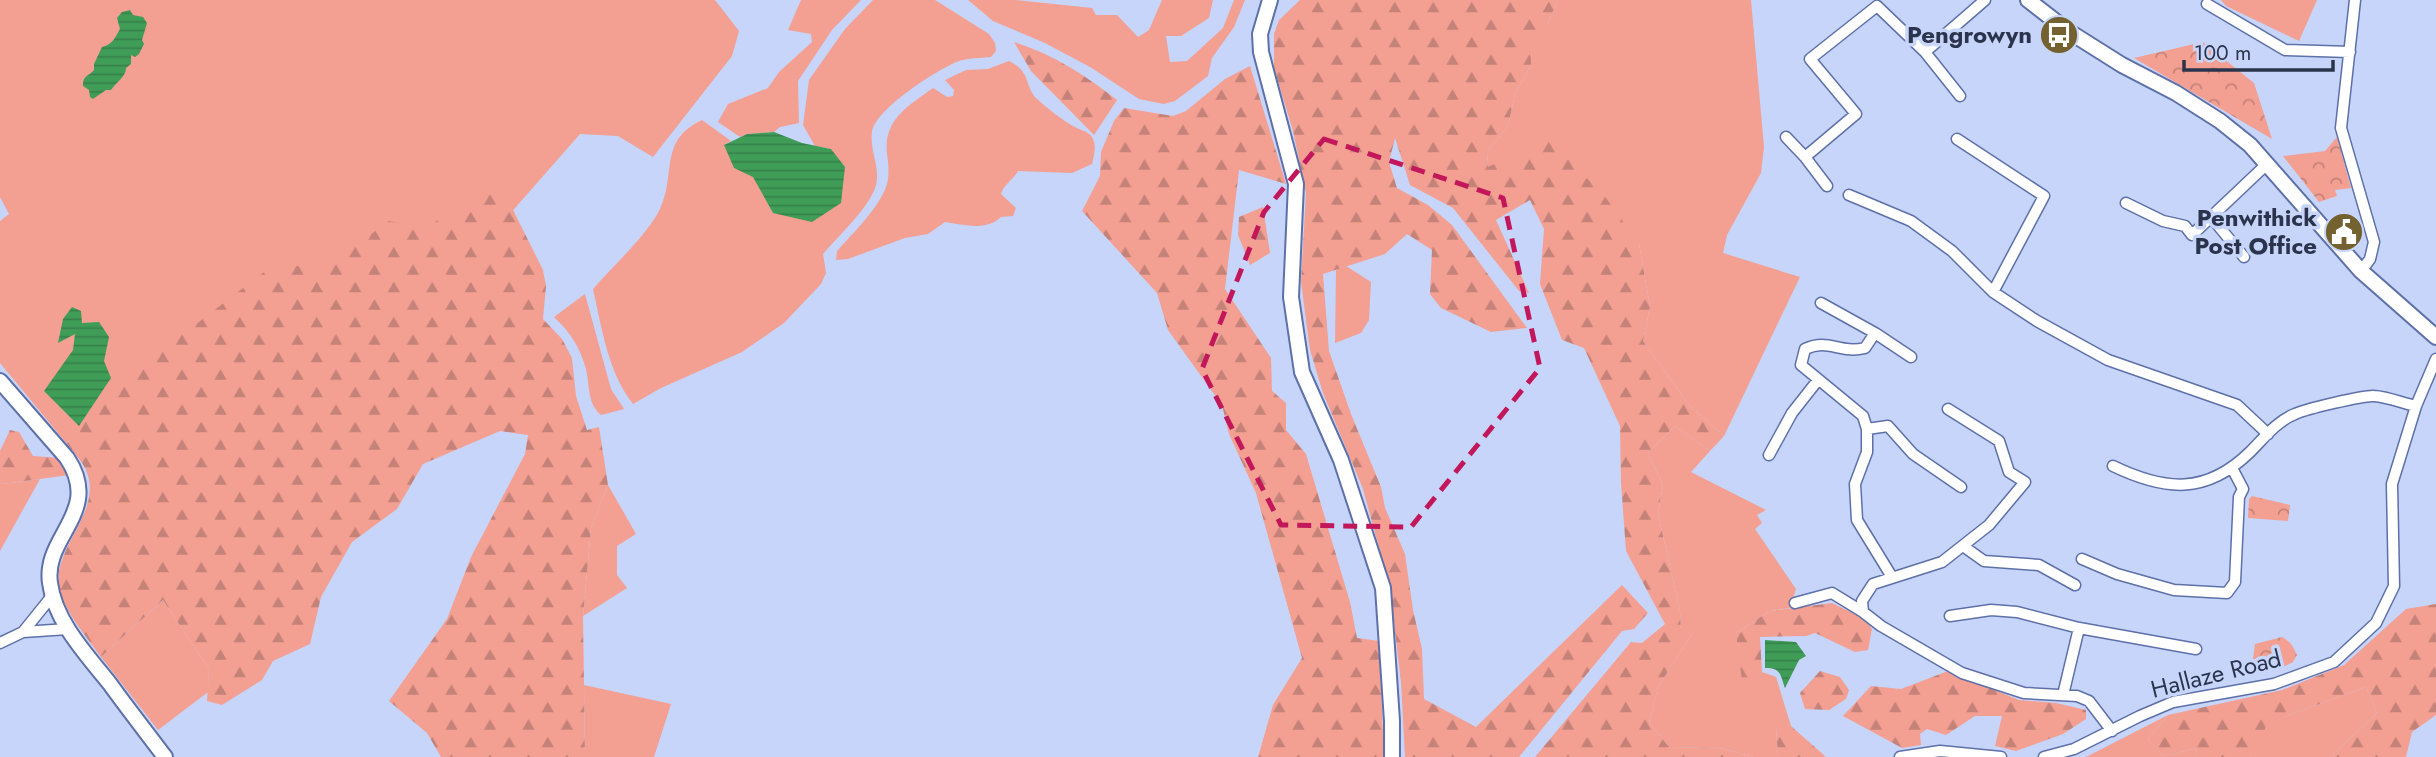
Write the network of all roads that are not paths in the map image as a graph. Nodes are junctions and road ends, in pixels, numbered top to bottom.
1 (1269, 0) edge
2 (1985, 0) edge
3 (2028, 0) edge
4 (2355, 0) edge
5 (2207, 4) dead end
6 (1925, 52) junction
7 (2350, 52) junction
8 (1960, 96) dead end
9 (1786, 137) dead end
10 (1957, 139) dead end
11 (1805, 157) junction
12 (2268, 163) junction
13 (1827, 186) dead end
14 (1849, 195) dead end
15 (2126, 203) dead end
16 (2212, 218) junction
17 (2244, 257) dead end
18 (2361, 271) junction
19 (1993, 292) junction
20 (1821, 303) dead end
21 (1875, 333) junction
22 (2436, 337) edge
23 (1911, 357) dead end
24 (2436, 359) edge
25 (1818, 380) junction
26 (0, 381) edge
27 (2416, 406) junction
28 (1948, 409) dead end
29 (1867, 429) junction
30 (2268, 434) junction
31 (1769, 455) dead end
32 (2113, 466) dead end
33 (2232, 468) junction
34 (1961, 487) dead end
35 (1963, 546) junction
36 (2082, 559) dead end
37 (1892, 577) junction
38 (2075, 585) dead end
39 (52, 596) junction
40 (1795, 603) dead end
41 (1863, 612) junction
42 (1951, 617) dead end
43 (2079, 628) junction
44 (68, 629) junction
45 (23, 632) junction
46 (0, 643) edge
47 (2196, 649) dead end
48 (2063, 695) junction
49 (2112, 731) junction
50 (165, 757) edge
51 (1392, 757) edge
52 (1900, 757) edge
53 (2001, 757) edge
54 (2044, 757) edge

1 - 51 street
2 - 6 street
3 - 12 street
4 - 7 street
5 - 7 street
6 - 8 street
6 - 11 street
7 - 18 street
9 - 11 street
10 - 19 street
11 - 13 street
12 - 16 street
12 - 18 street
14 - 19 street
15 - 16 street
16 - 17 street
18 - 22 street
19 - 30 street
20 - 21 street
21 - 23 street
21 - 25 street
24 - 27 street, Hallaze Road
25 - 29 street
25 - 31 street
26 - 39 street
27 - 30 street
27 - 49 street, Hallaze Road
28 - 35 street
29 - 34 street
29 - 37 street
30 - 33 street
32 - 33 street
33 - 36 street
35 - 37 street
35 - 38 street
37 - 41 street
39 - 44 street
39 - 45 street
40 - 41 street
41 - 48 street
42 - 43 street
43 - 47 street
43 - 48 street
44 - 45 street
44 - 50 street
45 - 46 street
48 - 49 street
49 - 54 street, Hallaze Road
52 - 53 street

